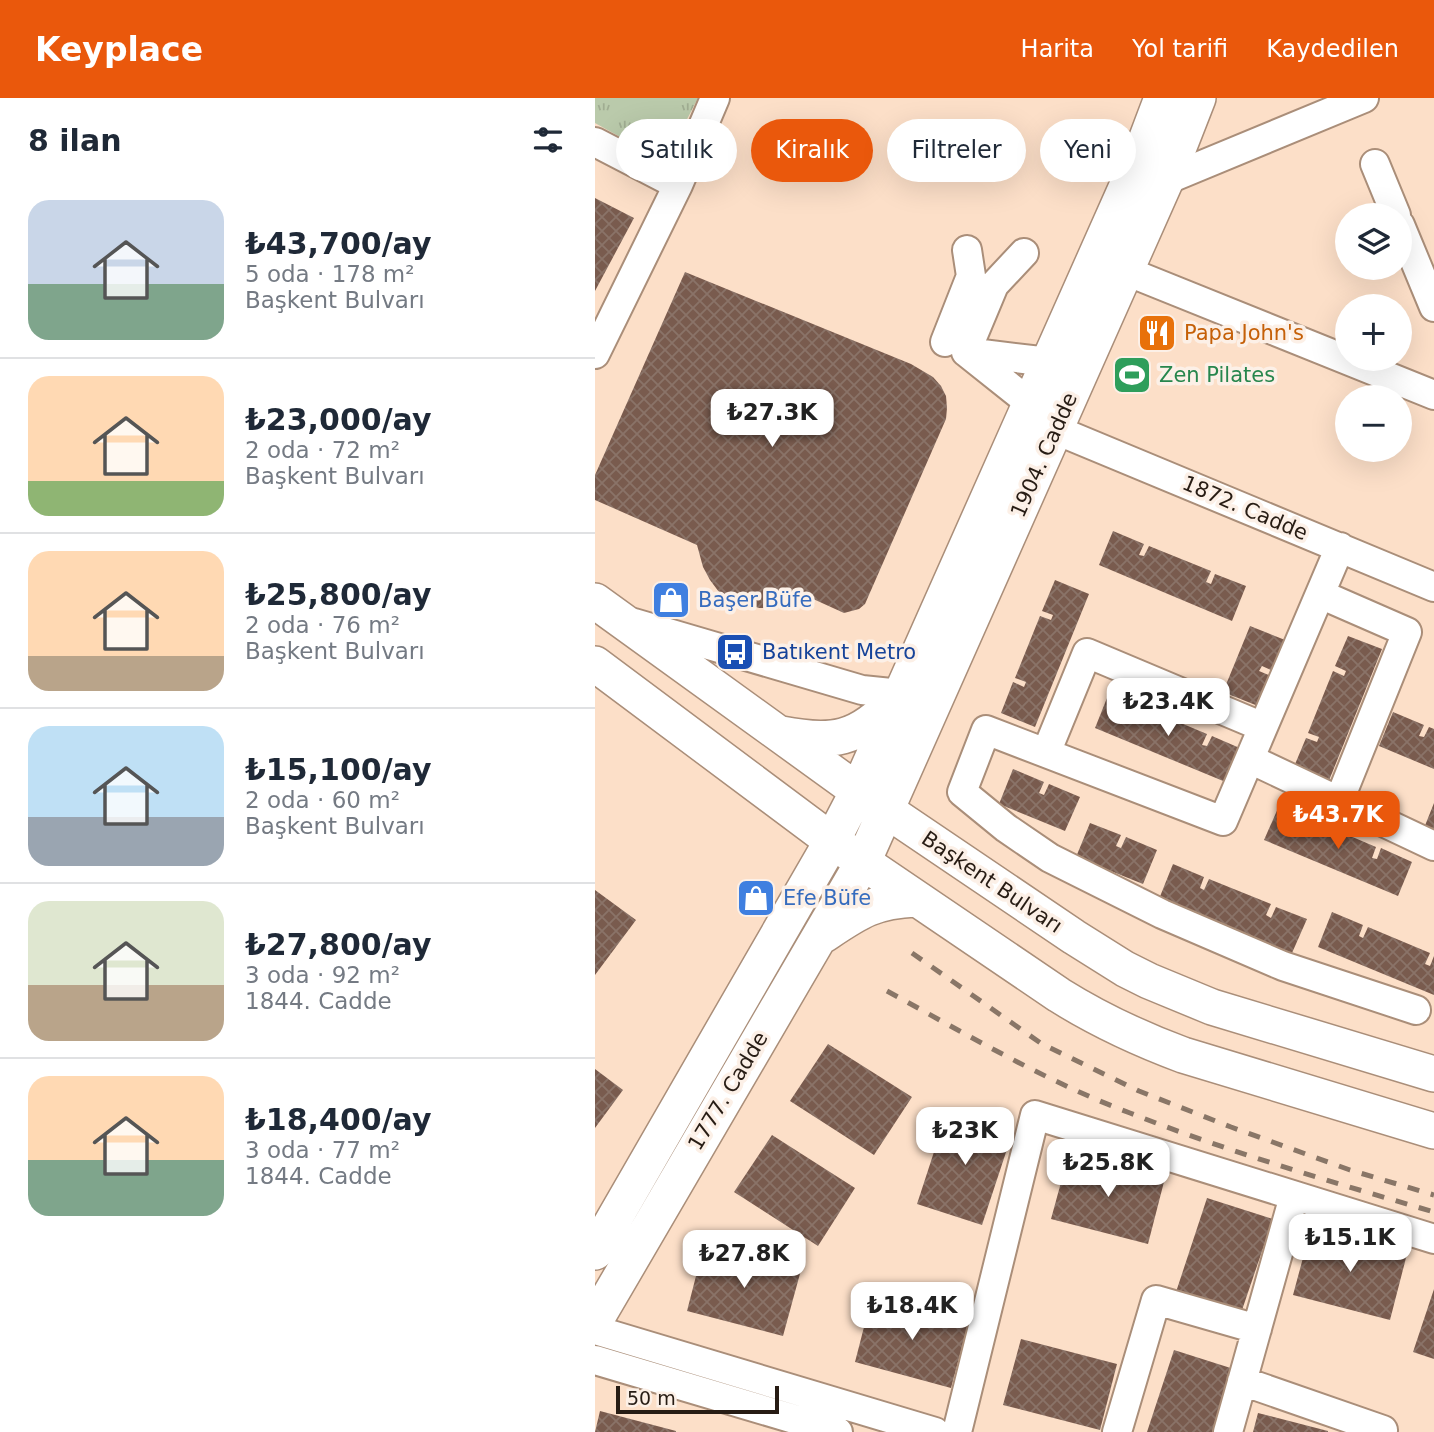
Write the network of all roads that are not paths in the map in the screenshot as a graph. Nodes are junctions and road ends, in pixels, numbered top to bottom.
1 (715, 98) edge
2 (1162, 98) edge
3 (1198, 98) edge
4 (1364, 98) edge
5 (595, 142) edge
6 (1374, 164) dead end
7 (1166, 180) junction
8 (678, 185) junction
9 (1391, 203) edge
10 (967, 250) dead end
11 (1024, 253) dead end
12 (1412, 254) edge
13 (1126, 271) junction
14 (1434, 307) edge
15 (956, 347) junction
16 (595, 354) edge
17 (1049, 362) junction
18 (1434, 395) edge
19 (1030, 403) junction
20 (1056, 430) junction
21 (1340, 547) junction
22 (1434, 587) edge
23 (1320, 594) junction
24 (606, 610) edge
25 (649, 640) junction
26 (595, 664) edge
27 (901, 694) junction
28 (1263, 727) junction
29 (779, 734) junction
30 (1046, 753) junction
31 (1250, 759) junction
32 (858, 791) junction
33 (1339, 801) junction
34 (887, 810) junction
35 (832, 841) junction
36 (1434, 846) edge
37 (863, 862) junction
38 (916, 899) junction
39 (819, 937) junction
40 (1416, 1010) dead end
41 (1434, 1074) edge
42 (1434, 1130) edge
43 (1294, 1196) junction
44 (1434, 1239) edge
45 (595, 1252) edge
46 (595, 1321) edge
47 (1257, 1329) junction
48 (595, 1330) edge
49 (595, 1360) edge
50 (1242, 1381) junction
51 (838, 1432) edge
52 (935, 1432) edge
53 (957, 1432) edge
54 (1117, 1432) edge
55 (1228, 1432) edge
56 (1382, 1432) edge

1 - 8 street
2 - 17 main road, 1904. Cadde
3 - 7 main road, 1904. Cadde
4 - 7 street
5 - 8 street
6 - 9 street
7 - 13 main road, 1904. Cadde
8 - 16 street
10 - 15 street
11 - 15 street
12 - 14 street
13 - 18 street
13 - 20 main road, 1904. Cadde
15 - 17 street
15 - 19 street
17 - 19 main road, 1904. Cadde
19 - 27 main road, 1904. Cadde
20 - 21 street, 1872. Cadde
20 - 34 main road, 1904. Cadde
21 - 22 street, 1872. Cadde
21 - 23 street
23 - 28 street
23 - 33 street
24 - 25 main road, Başkent Bulvarı
24 - 27 street
25 - 27 street
25 - 29 main road, Başkent Bulvarı
26 - 35 main road
27 - 29 main road
27 - 32 main road, 1904. Cadde
28 - 30 street
28 - 31 street
29 - 32 main road, Başkent Bulvarı
30 - 31 street
30 - 40 street
31 - 33 street
32 - 34 main road, Başkent Bulvarı
32 - 35 main road, 1777. Cadde
33 - 36 street
34 - 37 main road, 1904. Cadde
34 - 41 main road, Başkent Bulvarı
35 - 37 main road
35 - 45 main road, 1777. Cadde
37 - 38 main road
37 - 39 main road, 1777. Cadde
38 - 39 main road
38 - 42 main road
39 - 46 main road, 1777. Cadde
43 - 44 street
43 - 47 street
43 - 53 street
47 - 50 street
47 - 54 street
48 - 52 street
49 - 51 street
50 - 55 street
50 - 56 street

